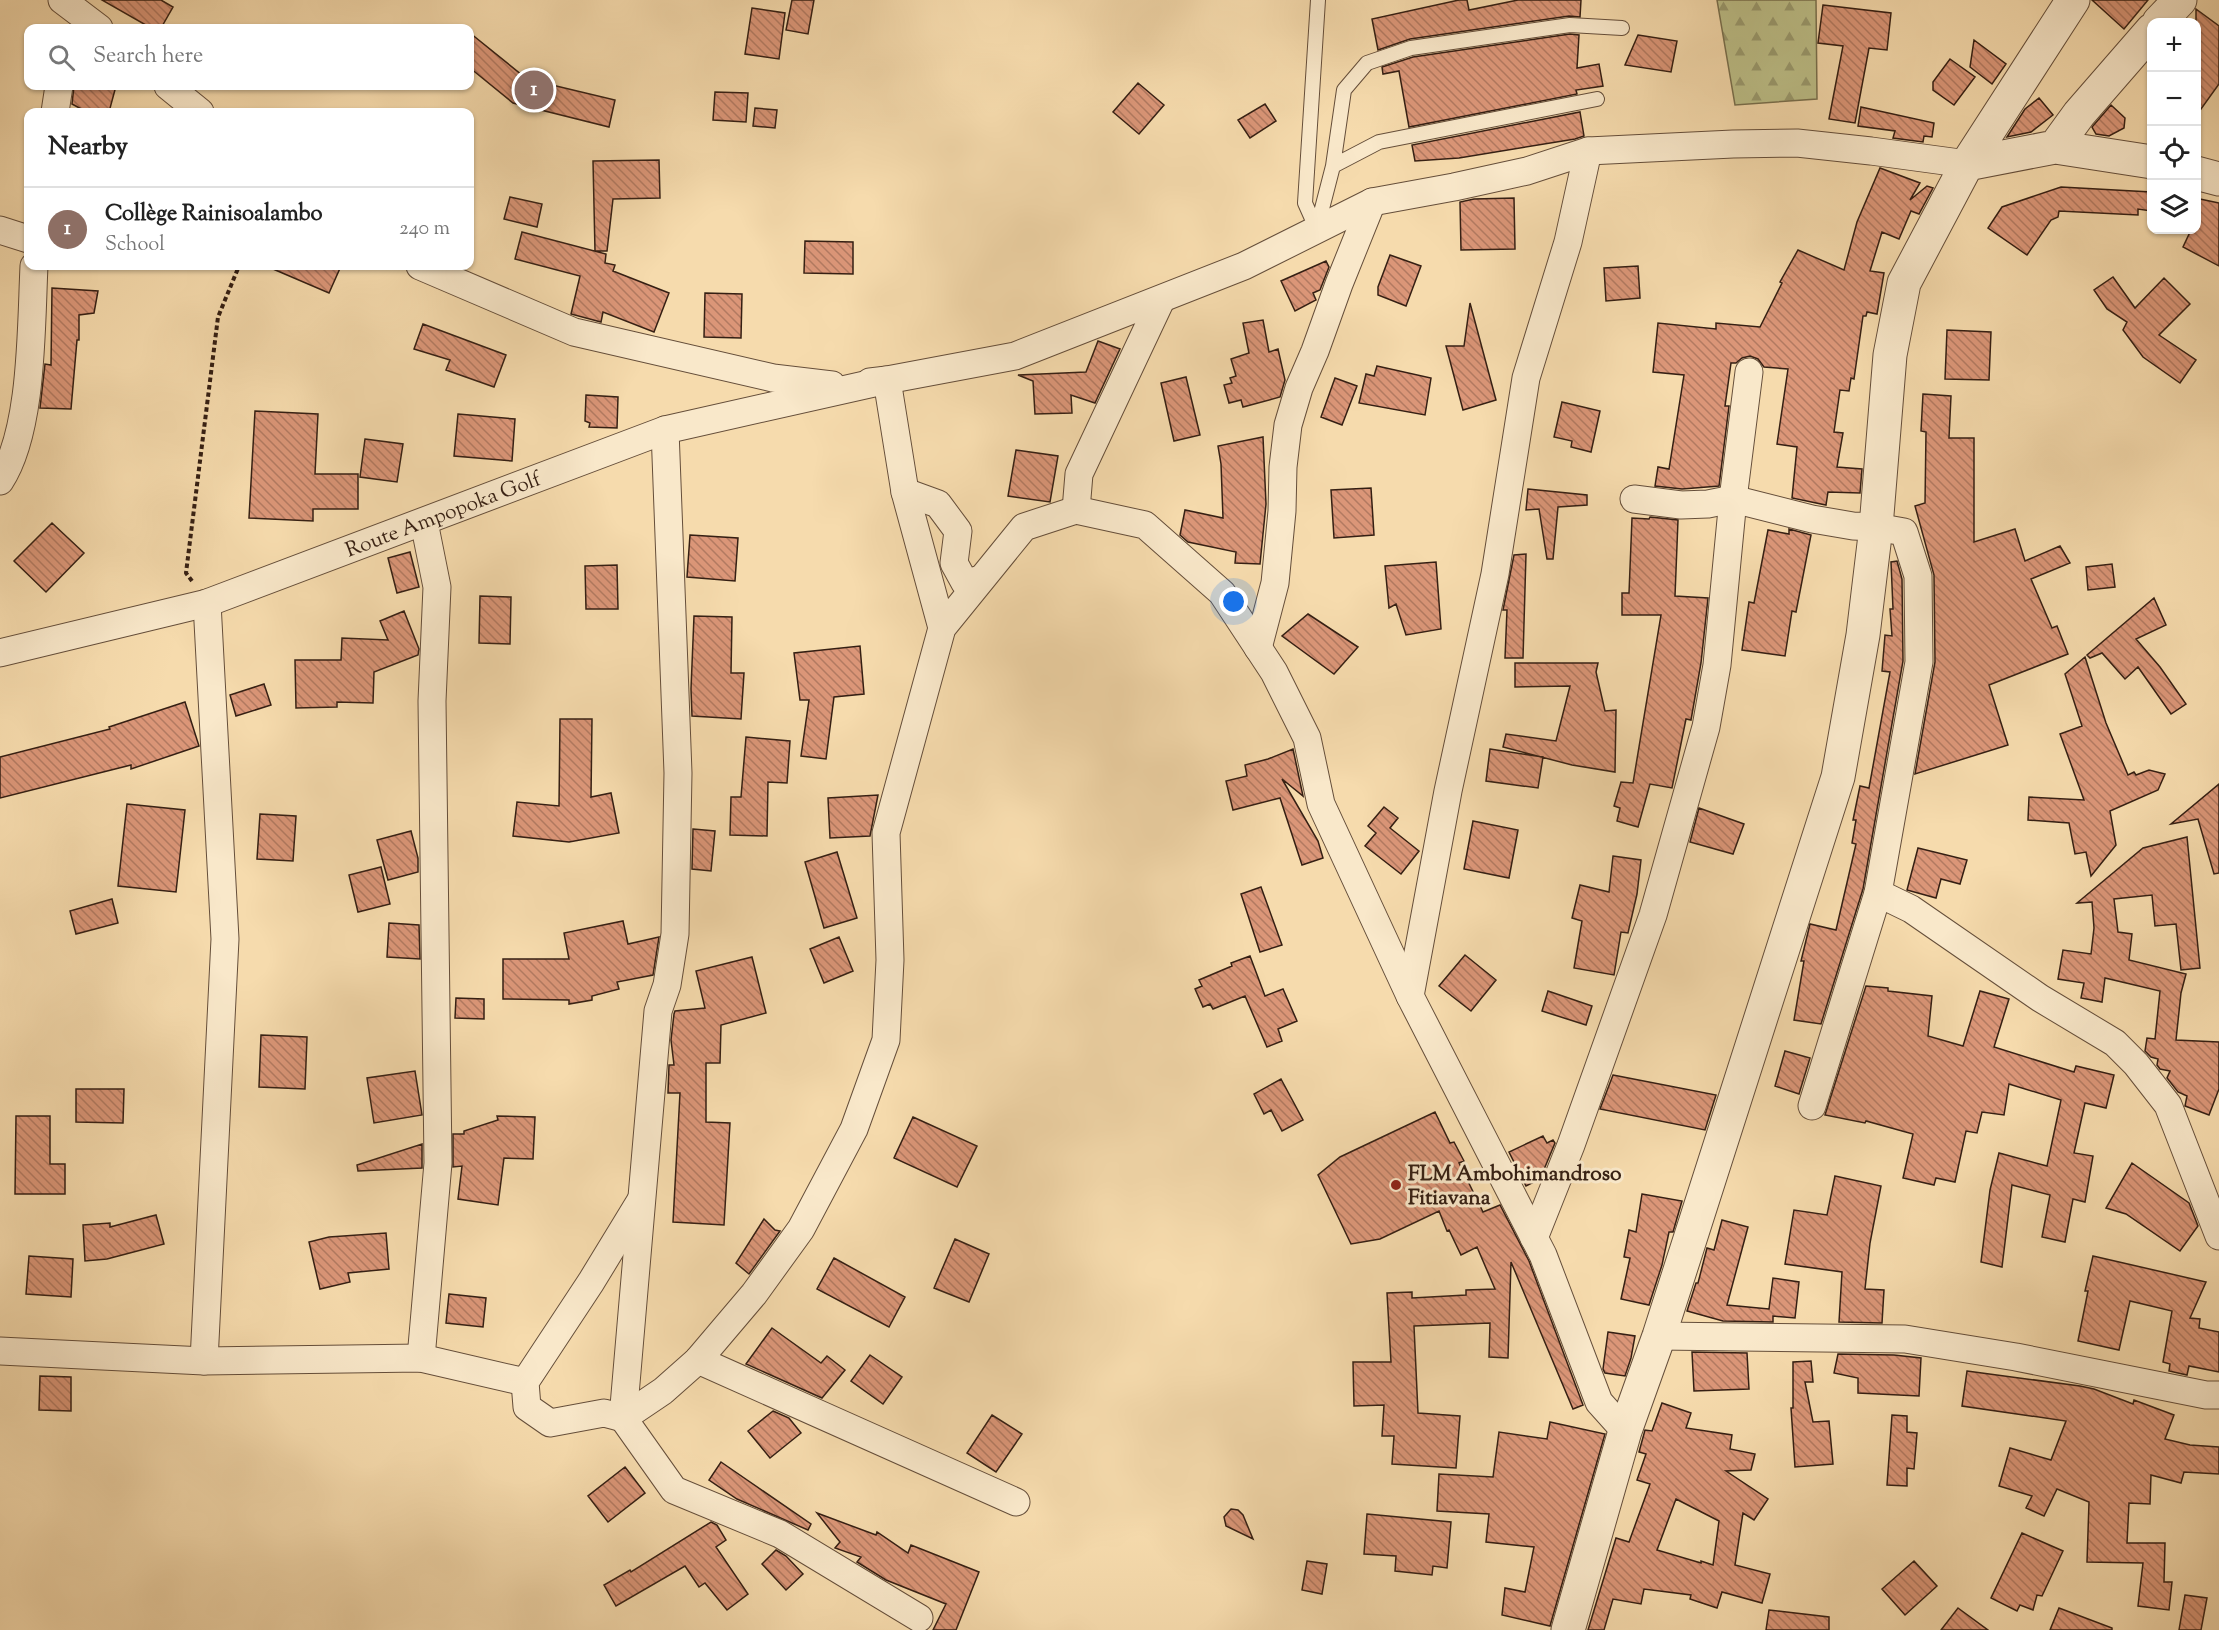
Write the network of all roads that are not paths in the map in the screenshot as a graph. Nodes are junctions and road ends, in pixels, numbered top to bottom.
1 (1318, 0) edge
2 (2073, 0) edge
3 (2180, 0) edge
4 (69, 9) edge
5 (2163, 18) edge
6 (93, 24) edge
7 (1622, 28) dead end
8 (2147, 35) edge
9 (58, 90) edge
10 (173, 90) edge
11 (1598, 99) dead end
12 (56, 108) edge
13 (195, 108) edge
14 (2055, 147) junction
15 (1588, 151) junction
16 (2147, 161) edge
17 (1967, 165) junction
18 (1333, 166) junction
19 (2201, 174) edge
20 (2219, 179) edge
21 (1372, 202) junction
22 (0, 230) edge
23 (1317, 230) junction
24 (24, 238) edge
25 (34, 270) edge
26 (429, 270) edge
27 (1161, 300) junction
28 (1749, 372) dead end
29 (887, 380) junction
30 (665, 430) junction
31 (0, 482) edge
32 (905, 492) junction
33 (1634, 499) dead end
34 (1733, 499) junction
35 (1076, 510) junction
36 (424, 522) junction
37 (1876, 527) junction
38 (981, 579) junction
39 (207, 603) junction
40 (942, 628) junction
41 (1258, 648) junction
42 (0, 653) edge
43 (1878, 893) junction
44 (1410, 996) junction
45 (1812, 1106) dead end
46 (640, 1200) junction
47 (2219, 1236) edge
48 (1534, 1238) junction
49 (1659, 1336) junction
50 (0, 1351) edge
51 (421, 1358) junction
52 (698, 1360) junction
53 (204, 1361) junction
54 (525, 1382) junction
55 (2219, 1395) edge
56 (623, 1418) junction
57 (1625, 1431) junction
58 (1016, 1502) dead end
59 (919, 1618) dead end
60 (1568, 1630) edge

1 - 23 lane
2 - 17 street
3 - 5 street
4 - 6 street
7 - 18 lane
8 - 14 street
9 - 12 street
10 - 13 street
11 - 18 lane
14 - 16 street
14 - 17 street
15 - 17 street
15 - 21 street
15 - 44 street
17 - 37 street
18 - 23 lane
19 - 20 street
21 - 23 street
21 - 41 street
22 - 24 street
23 - 27 street
25 - 31 street
26 - 29 street
27 - 29 street
27 - 35 street
28 - 34 street
29 - 30 street, Route Ampopoka Golf
29 - 32 street
30 - 36 street, Route Ampopoka Golf
30 - 46 street
32 - 38 street
32 - 40 street
33 - 34 street
34 - 37 street
34 - 48 street
35 - 38 street
35 - 41 street
36 - 39 street, Route Ampopoka Golf
36 - 51 street
37 - 43 street
37 - 49 street
38 - 40 street
39 - 42 street, Route Ampopoka Golf
39 - 53 street
40 - 52 street
41 - 44 street
43 - 45 street
43 - 47 street
44 - 48 street
46 - 54 street
46 - 56 street
48 - 57 street
49 - 55 street
49 - 57 street
50 - 53 street
51 - 53 street
51 - 54 street
52 - 56 street
52 - 58 street
54 - 56 street
56 - 59 street
57 - 60 street

